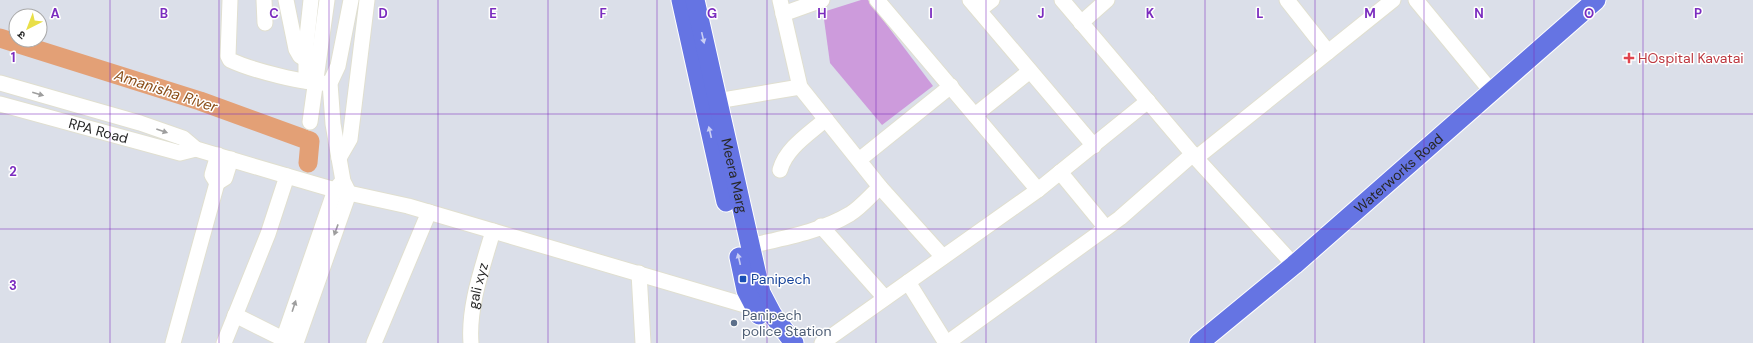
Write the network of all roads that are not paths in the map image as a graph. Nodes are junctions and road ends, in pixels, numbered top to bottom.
1 (230, 0) edge
2 (264, 0) edge
3 (286, 0) edge
4 (312, 0) edge
5 (327, 0) edge
6 (351, 0) edge
7 (367, 0) edge
8 (681, 0) edge
9 (695, 0) edge
10 (822, 0) edge
11 (878, 0) edge
12 (992, 0) edge
13 (1062, 0) edge
14 (1107, 0) edge
15 (1287, 0) edge
16 (1393, 0) edge
17 (1416, 0) edge
18 (1596, 0) edge
19 (974, 5) edge
20 (781, 7) edge
21 (265, 23) dead end
22 (1081, 23) junction
23 (1328, 52) junction
24 (307, 60) junction
25 (1030, 71) junction
26 (317, 82) junction
27 (0, 83) edge
28 (950, 86) junction
29 (800, 87) junction
30 (1491, 91) junction
31 (717, 101) junction
32 (1148, 101) junction
33 (0, 104) edge
34 (975, 115) junction
35 (826, 119) junction
36 (310, 122) dead end
37 (1094, 146) junction
38 (196, 149) junction
39 (1195, 156) junction
40 (225, 157) junction
41 (339, 158) junction
42 (859, 160) junction
43 (780, 170) dead end
44 (1060, 172) junction
45 (287, 176) junction
46 (880, 187) junction
47 (342, 188) junction
48 (1038, 190) junction
49 (429, 212) junction
50 (821, 226) junction
51 (1106, 228) junction
52 (493, 231) junction
53 (749, 246) junction
54 (943, 257) junction
55 (1294, 265) junction
56 (639, 273) junction
57 (908, 282) junction
58 (885, 298) junction
59 (753, 307) junction
60 (772, 314) junction
61 (235, 315) junction
62 (288, 342) edge
63 (173, 343) edge
64 (224, 343) edge
65 (374, 343) edge
66 (471, 343) edge
67 (643, 343) edge
68 (780, 343) edge
69 (794, 343) edge
70 (822, 343) edge
71 (946, 343) edge
72 (1199, 343) edge

1 - 26 street
2 - 21 street
3 - 24 street
4 - 24 street
5 - 26 street
6 - 26 street
7 - 41 street
59 -> 8 main road, Meera Marg
9 -> 31 main road, Meera Marg
10 - 20 street
11 - 28 street
12 - 19 street
13 - 22 street
14 - 22 street
15 - 23 street
16 - 23 street
17 - 30 street
18 - 30 main road, Waterworks Road
19 - 25 street
20 - 29 street
22 - 32 street
23 - 39 street
24 - 26 street
25 - 34 street
25 - 37 street
26 - 36 street
26 - 41 street
27 -> 38 street
28 - 34 street
28 - 42 street
29 - 31 street
29 - 35 street
30 - 55 main road, Waterworks Road
31 - 53 main road, Meera Marg
32 - 37 street
32 - 39 street
33 - 38 street, RPA Road
34 - 48 street
35 - 42 street
35 - 43 street
37 - 44 street
38 - 40 street
39 - 51 street
39 - 55 street
40 - 45 street
40 - 63 street
41 - 47 street
42 - 46 street
44 - 48 street
44 - 51 street
45 - 47 street
45 - 61 street
46 - 50 street
46 - 54 street
47 - 49 street
47 - 62 street
48 - 54 street
49 - 52 street
49 - 65 street
50 - 53 street
50 - 58 street
51 - 71 street
52 - 56 street
52 - 66 street, gali xyz
53 - 60 main road, Meera Marg
54 - 57 street
55 - 72 main road, Waterworks Road
56 - 59 street
56 - 67 street
57 - 58 street
57 - 71 street
58 - 70 street
59 - 60 street
59 - 68 main road, Meera Marg
60 - 69 main road, Meera Marg
61 - 62 street
61 - 64 street

